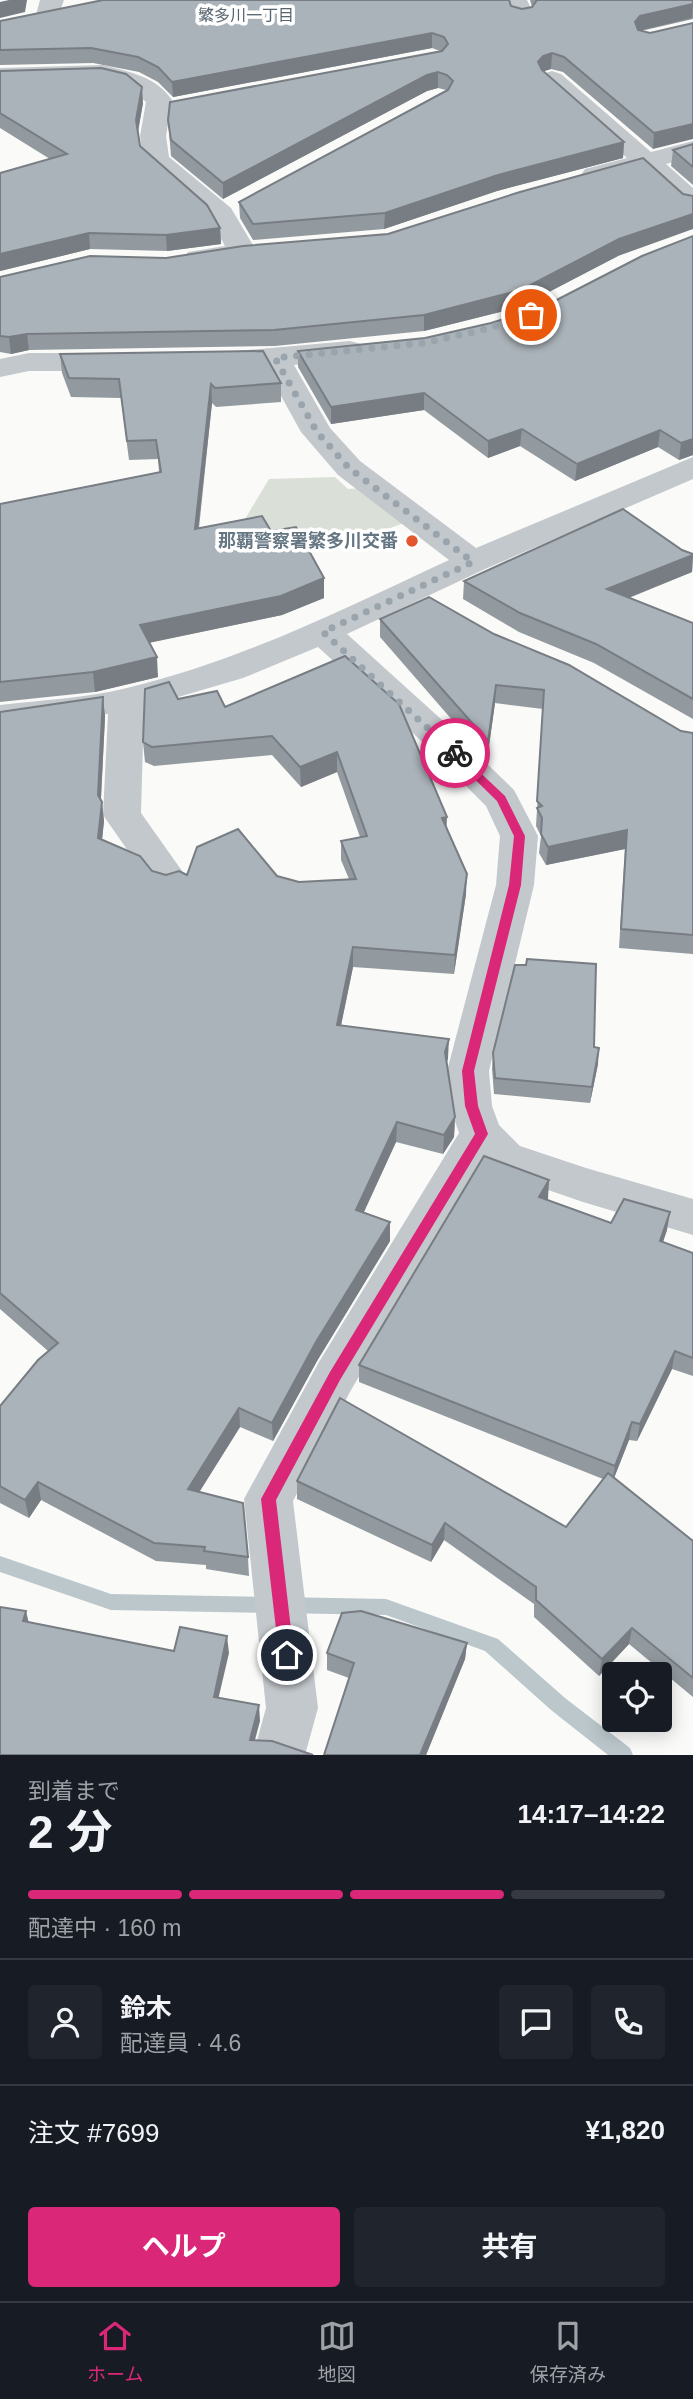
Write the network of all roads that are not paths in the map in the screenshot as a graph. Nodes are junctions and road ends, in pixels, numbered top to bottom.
1 (58, 8) edge
2 (24, 21) edge
3 (0, 76) edge
4 (552, 79) edge
5 (185, 105) edge
6 (157, 110) junction
7 (693, 149) edge
8 (645, 161) junction
9 (570, 182) edge
10 (245, 201) edge
11 (693, 202) edge
12 (221, 214) junction
13 (167, 263) edge
14 (383, 347) edge
15 (275, 358) junction
16 (190, 361) edge
17 (139, 362) edge
18 (0, 368) edge
19 (693, 467) edge
20 (611, 502) junction
21 (639, 523) edge
22 (473, 562) junction
23 (417, 590) junction
24 (450, 610) edge
25 (323, 632) junction
26 (126, 700) junction
27 (0, 717) edge
28 (168, 878) edge
29 (481, 1134) junction
30 (693, 1217) edge
31 (279, 1755) edge

1 - 2 street
3 - 6 street
4 - 8 street
5 - 6 street
6 - 12 street
7 - 8 street
8 - 9 street
8 - 11 street
10 - 12 street
12 - 13 street
14 - 15 street
15 - 16 street
15 - 22 street
17 - 18 street
19 - 20 street
20 - 21 street
20 - 22 street
22 - 23 street
23 - 24 street
23 - 25 street
25 - 26 street
25 - 29 street
26 - 27 street
26 - 28 street
29 - 30 street
29 - 31 street

